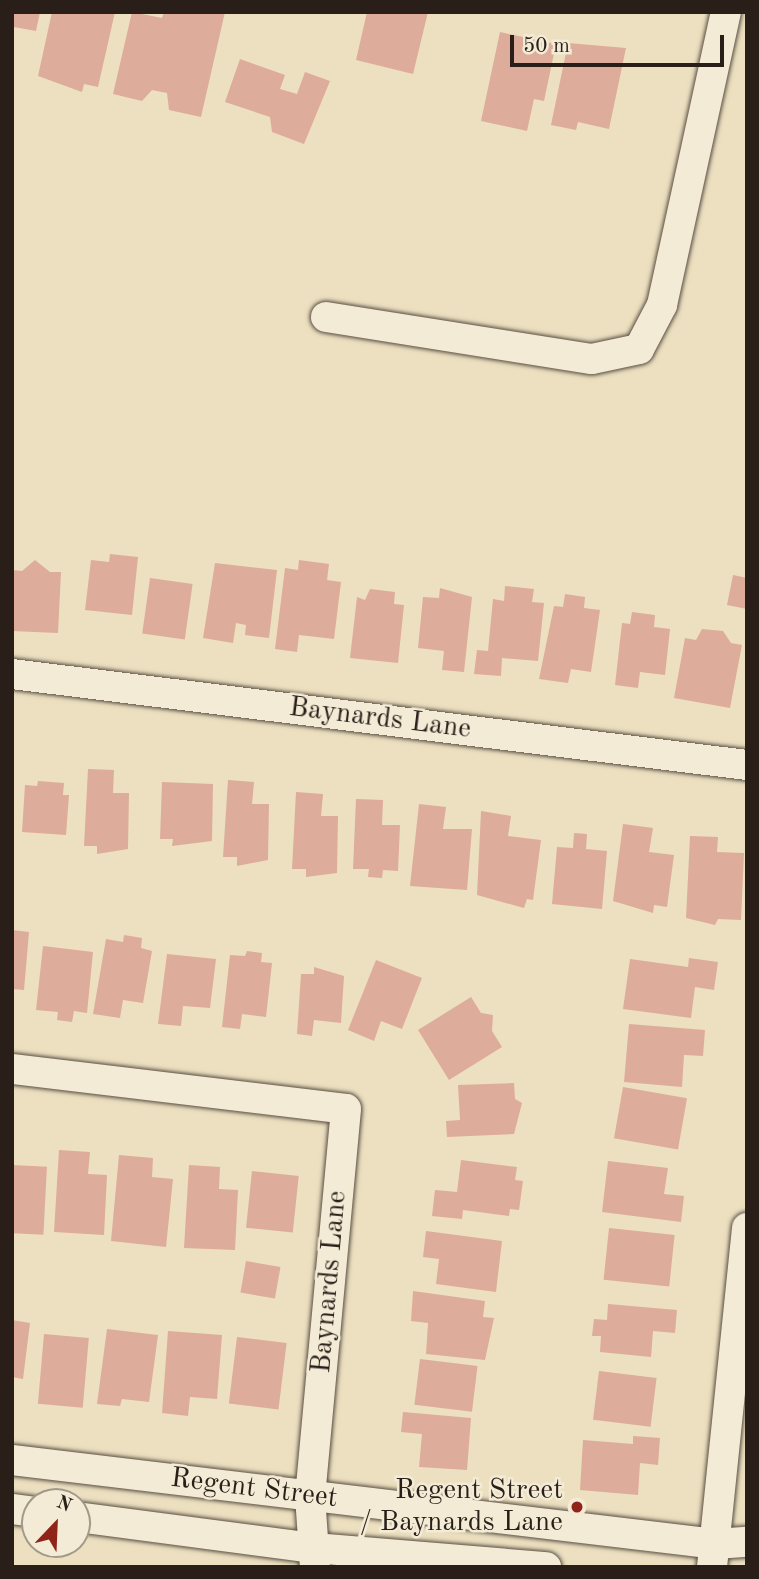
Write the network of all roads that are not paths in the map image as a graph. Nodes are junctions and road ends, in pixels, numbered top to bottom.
1 (726, 12) edge
2 (326, 317) dead end
3 (12, 674) edge
4 (747, 765) edge
5 (12, 1069) edge
6 (747, 1228) edge
7 (12, 1460) edge
8 (310, 1496) junction
9 (91, 1519) edge
10 (747, 1542) edge
11 (714, 1555) edge
12 (303, 1557) edge
13 (546, 1567) edge

1 - 2 street
3 - 4 street, Baynards Lane
5 - 8 street, Baynards Lane
6 - 11 street
7 - 8 street, Regent Street
8 - 11 street, Regent Street
8 - 12 street
9 - 12 street, Regent Street
10 - 11 street, Regent Street
12 - 13 street, Regent Street

